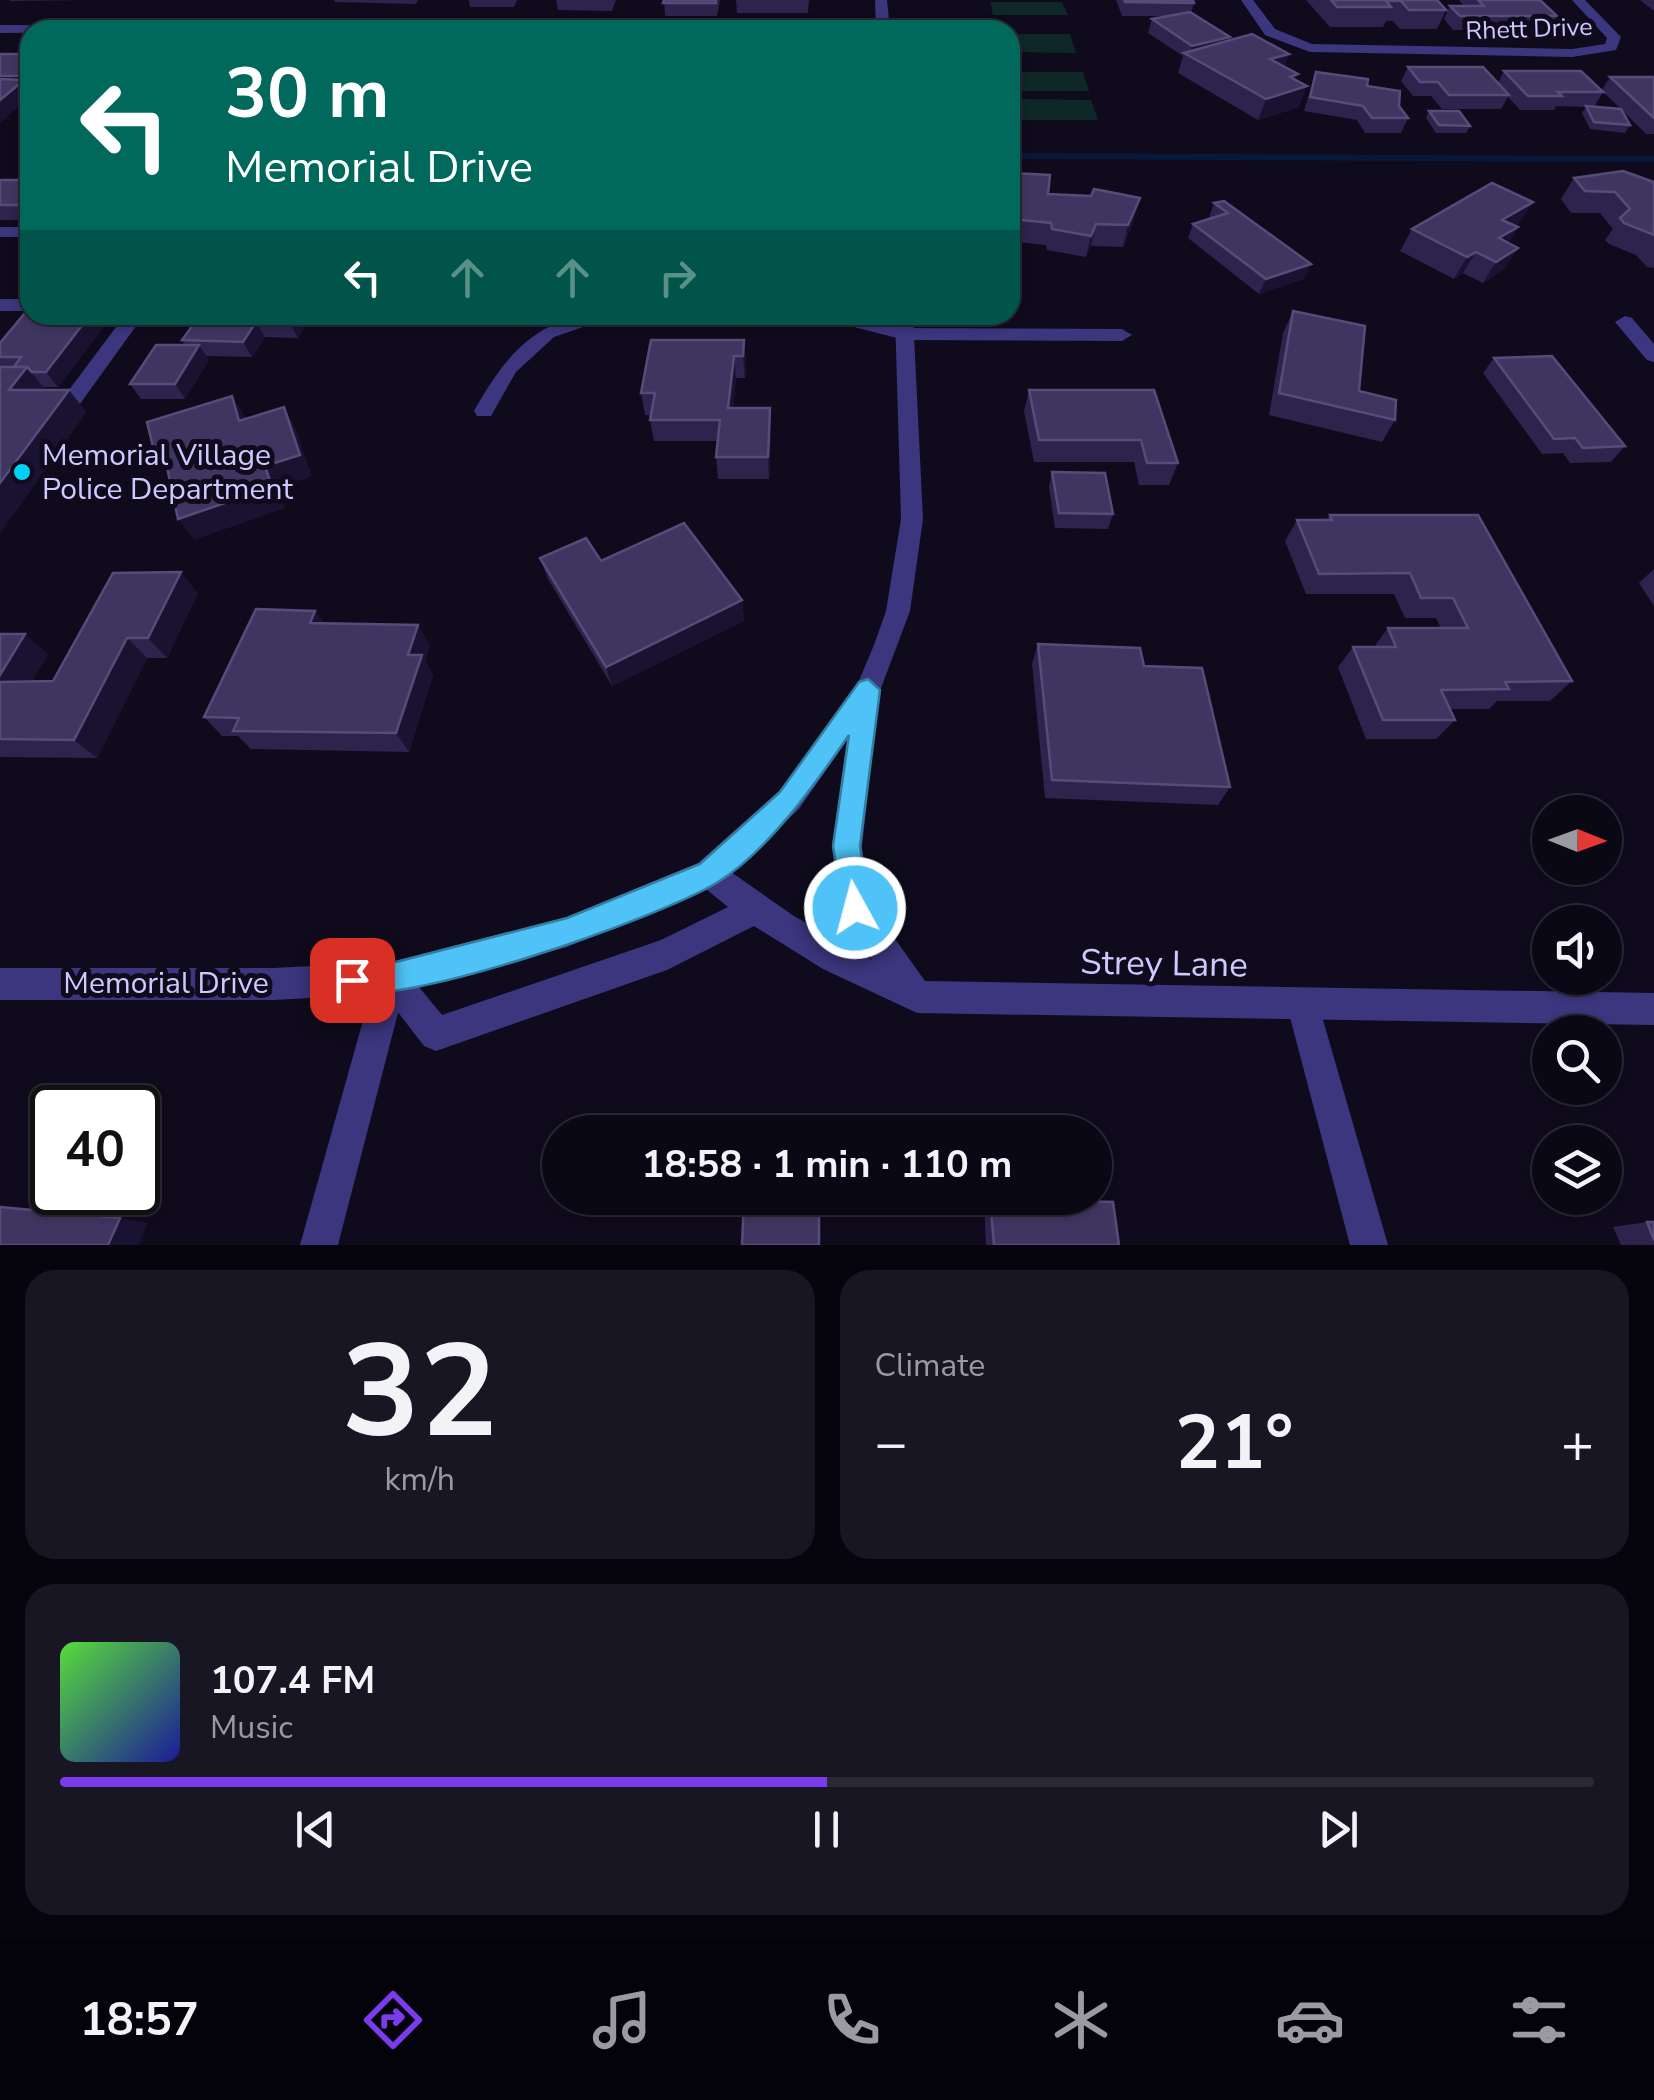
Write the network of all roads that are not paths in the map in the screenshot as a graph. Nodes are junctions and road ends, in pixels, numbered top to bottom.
1 (1247, 0) edge
2 (1578, 0) edge
3 (1625, 322) dead end
4 (128, 325) edge
5 (569, 325) edge
6 (905, 325) edge
7 (925, 325) edge
8 (1122, 335) dead end
9 (1654, 356) edge
10 (70, 403) edge
11 (484, 411) dead end
12 (868, 690) junction
13 (709, 873) junction
14 (753, 910) junction
15 (392, 978) junction
16 (0, 984) edge
17 (917, 997) junction
18 (1303, 1006) junction
19 (1654, 1009) edge
20 (319, 1245) edge
21 (1369, 1245) edge

1 - 2 street, Rhett Drive
3 - 9 street
4 - 10 street
5 - 11 street
6 - 12 street, Memorial Drive
7 - 8 street
12 - 13 street, Memorial Drive
12 - 17 street
13 - 14 street, Strey Lane
13 - 15 street, Memorial Drive
14 - 15 street
14 - 17 street, Strey Lane
15 - 16 street, Memorial Drive
15 - 20 street
17 - 18 street, Strey Lane
18 - 19 street, Strey Lane
18 - 21 street

